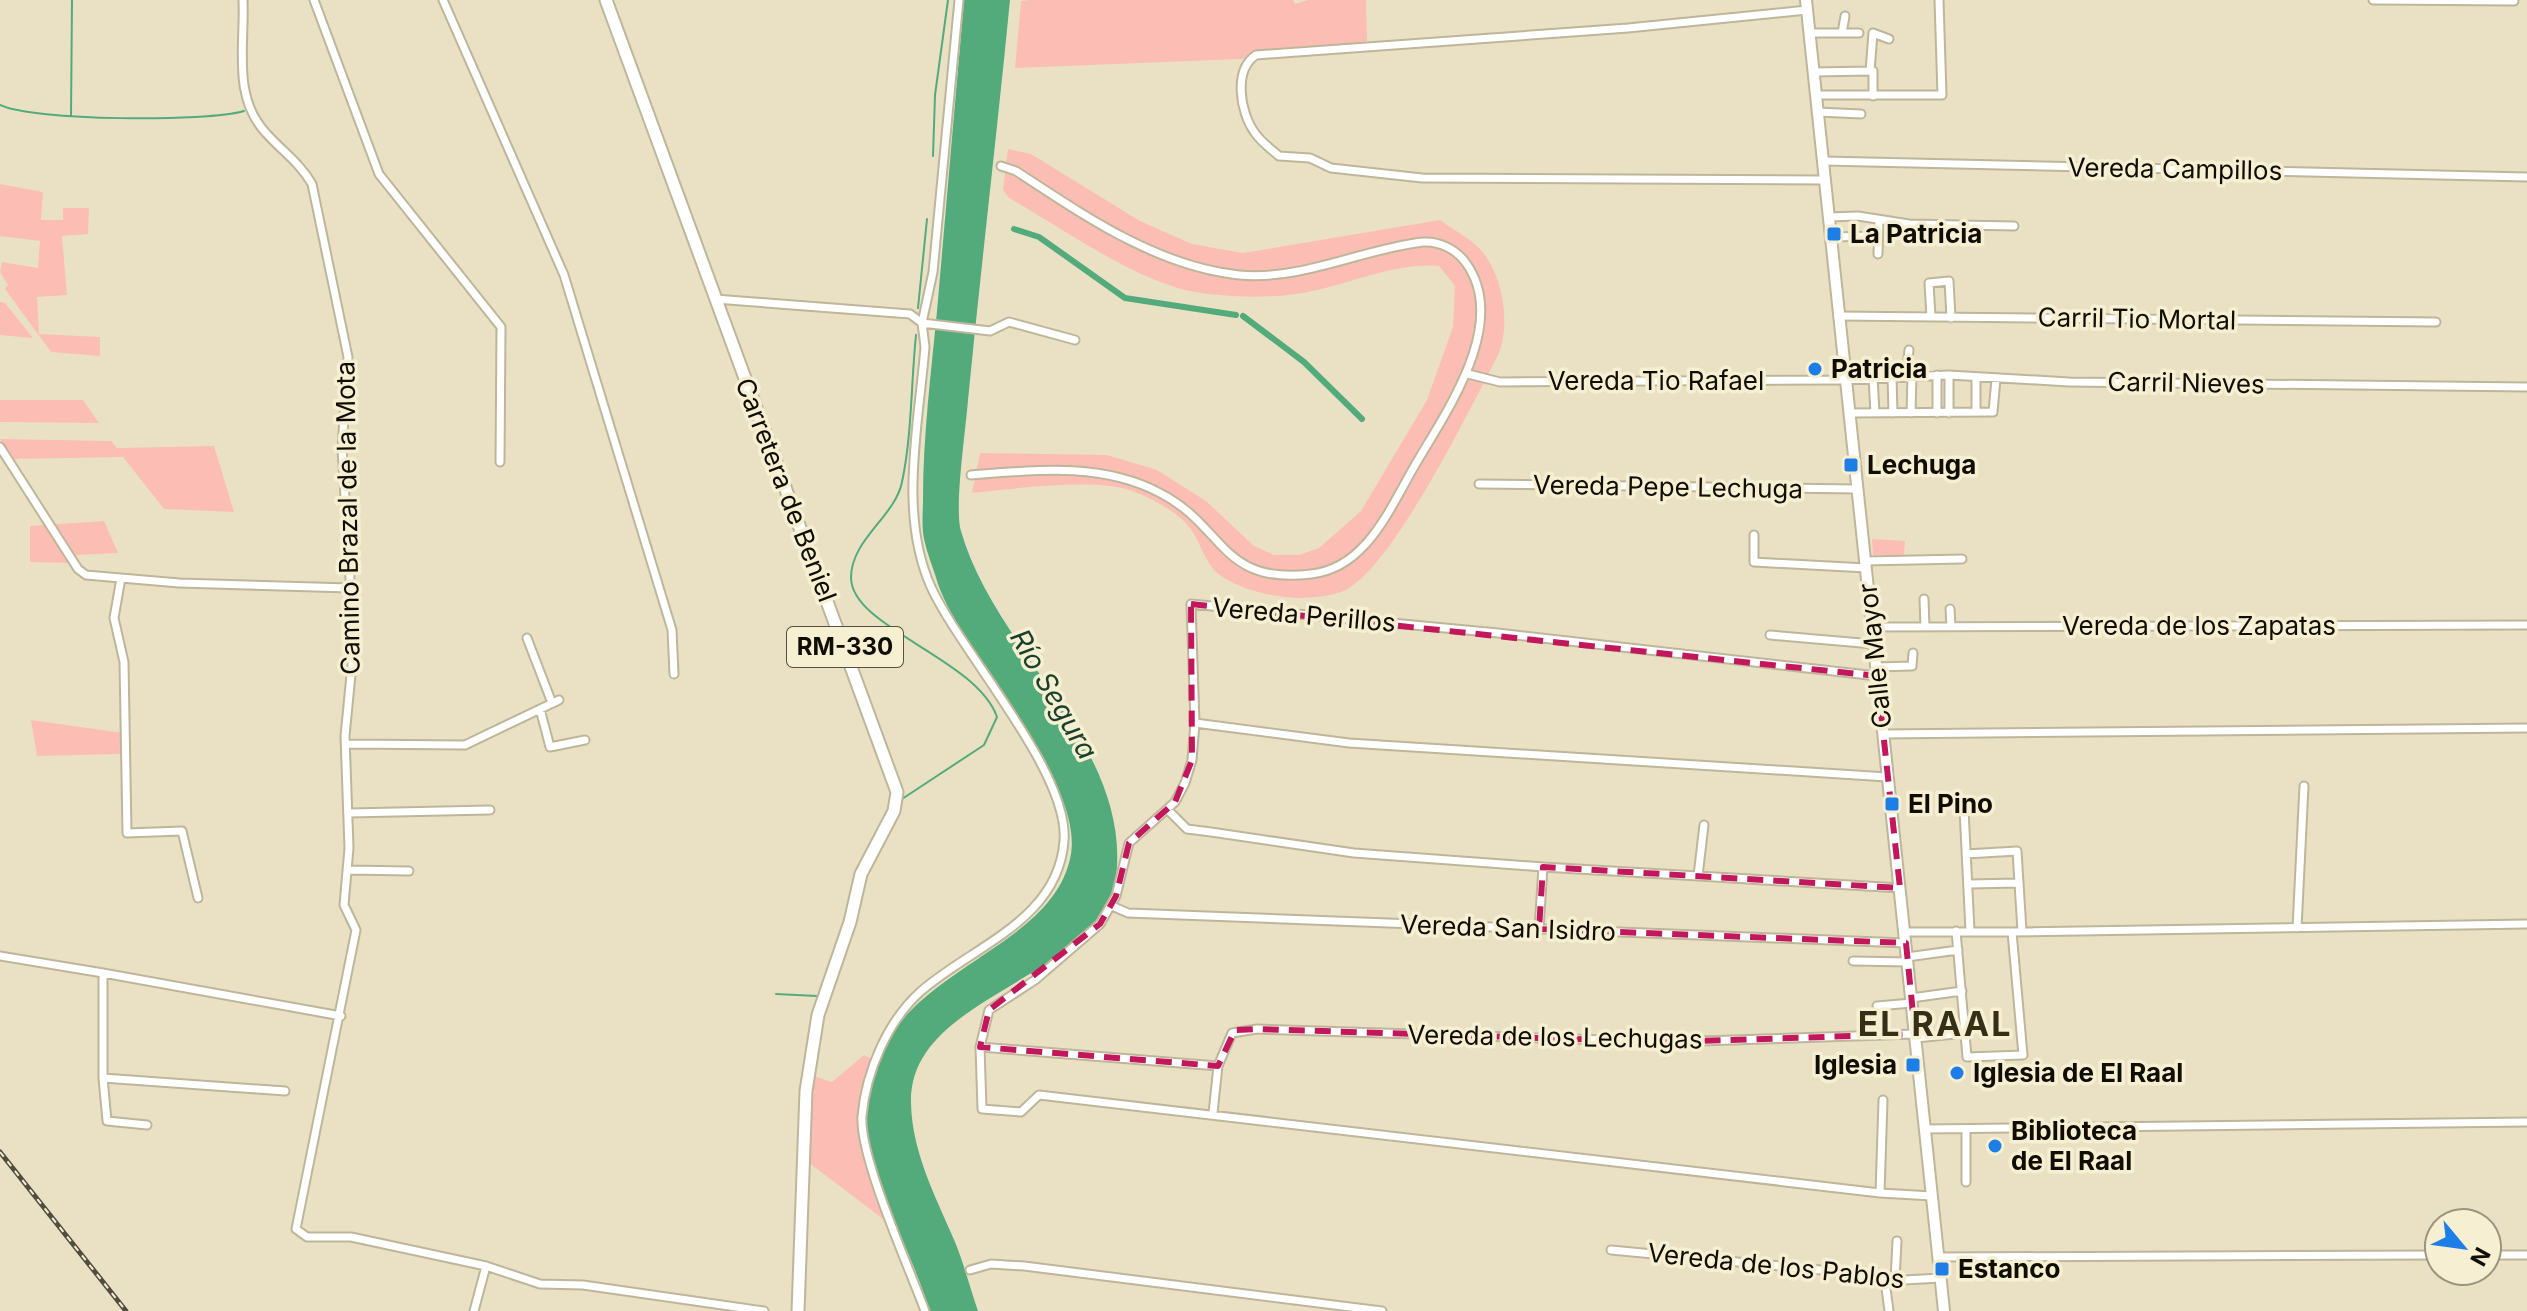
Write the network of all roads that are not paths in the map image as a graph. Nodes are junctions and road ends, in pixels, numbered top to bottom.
1 (243, 0) edge
2 (314, 0) edge
3 (443, 0) edge
4 (606, 0) edge
5 (959, 0) edge
6 (1939, 0) edge
7 (2373, 0) edge
8 (2514, 1) edge
9 (1807, 5) edge
10 (1845, 16) dead end
11 (1810, 33) junction
12 (1842, 33) junction
13 (1859, 33) dead end
14 (1889, 39) dead end
15 (1870, 71) junction
16 (1814, 72) junction
17 (1816, 95) junction
18 (1873, 96) junction
19 (1818, 112) junction
20 (1861, 114) dead end
21 (1823, 161) junction
22 (1001, 166) dead end
23 (2527, 177) edge
24 (1824, 180) junction
25 (1828, 217) junction
26 (1879, 221) junction
27 (2014, 226) dead end
28 (1878, 236) junction
29 (1830, 237) junction
30 (1878, 254) dead end
31 (1950, 293) junction
32 (1930, 295) junction
33 (715, 299) junction
34 (1838, 316) junction
35 (1931, 317) junction
36 (1951, 318) junction
37 (2436, 322) dead end
38 (922, 323) junction
39 (1075, 340) dead end
40 (1909, 350) dead end
41 (1468, 374) junction
42 (1909, 375) junction
43 (1937, 375) junction
44 (1949, 375) junction
45 (1873, 377) junction
46 (1892, 377) junction
47 (1976, 378) junction
48 (1845, 379) junction
49 (1996, 379) junction
50 (2527, 387) edge
51 (1976, 412) junction
52 (1849, 413) junction
53 (1875, 413) junction
54 (1893, 413) junction
55 (1911, 413) junction
56 (1937, 413) junction
57 (1949, 413) junction
58 (0, 447) edge
59 (500, 462) dead end
60 (971, 475) dead end
61 (1479, 484) dead end
62 (1857, 489) junction
63 (1754, 535) dead end
64 (1962, 559) dead end
65 (1865, 565) junction
66 (121, 578) junction
67 (350, 588) junction
68 (1924, 599) dead end
69 (1950, 609) dead end
70 (2527, 625) edge
71 (1872, 627) junction
72 (1925, 627) junction
73 (1951, 627) junction
74 (1770, 635) dead end
75 (527, 638) dead end
76 (1873, 644) junction
77 (1913, 653) dead end
78 (1876, 672) junction
79 (674, 674) dead end
80 (540, 709) junction
81 (1195, 723) junction
82 (2527, 728) edge
83 (1883, 734) junction
84 (585, 740) dead end
85 (347, 744) junction
86 (1887, 777) junction
87 (2304, 786) dead end
88 (1167, 809) junction
89 (1964, 809) dead end
90 (490, 810) dead end
91 (349, 813) junction
92 (1704, 825) dead end
93 (1966, 854) junction
94 (1543, 867) junction
95 (349, 870) junction
96 (409, 871) dead end
97 (1698, 876) junction
98 (2019, 883) junction
99 (1968, 884) junction
100 (1900, 888) junction
101 (198, 898) dead end
102 (1112, 906) junction
103 (2527, 924) edge
104 (2297, 928) junction
105 (1539, 929) junction
106 (1956, 931) junction
107 (1970, 931) junction
108 (2022, 931) junction
109 (2012, 932) junction
110 (1905, 938) junction
111 (1958, 950) junction
112 (0, 956) edge
113 (1907, 960) junction
114 (1853, 961) dead end
115 (103, 973) junction
116 (1962, 991) junction
117 (1912, 1001) junction
118 (1877, 1006) dead end
119 (341, 1016) junction
120 (1965, 1033) junction
121 (1915, 1036) junction
122 (980, 1047) junction
123 (1218, 1066) junction
124 (103, 1078) junction
125 (285, 1091) dead end
126 (1883, 1100) dead end
127 (1213, 1113) junction
128 (2527, 1122) edge
129 (147, 1125) dead end
130 (1925, 1129) junction
131 (1966, 1129) junction
132 (1966, 1182) dead end
133 (1880, 1193) junction
134 (1932, 1196) junction
135 (1897, 1241) dead end
136 (1611, 1250) dead end
137 (2423, 1255) edge
138 (2503, 1255) edge
139 (2527, 1255) edge
140 (1939, 1257) junction
141 (486, 1266) junction
142 (970, 1270) dead end
143 (1941, 1278) junction
144 (1885, 1281) junction
145 (1895, 1281) junction
146 (474, 1311) edge
147 (764, 1311) edge
148 (798, 1311) edge
149 (925, 1311) edge
150 (1382, 1311) edge
151 (1889, 1311) edge
152 (1944, 1311) edge

1 - 67 street, Camino Brazal de la Mota
2 - 59 street
3 - 79 street
4 - 33 main road, Carretera de Beniel / RM-330
5 - 38 street
6 - 18 street
7 - 8 street
9 - 11 main road, Calle Mayor
9 - 24 street
10 - 12 street
11 - 12 street
11 - 16 main road, Calle Mayor
12 - 13 street
14 - 15 street
15 - 16 street
15 - 18 street
16 - 17 main road, Calle Mayor
17 - 18 street
17 - 19 main road, Calle Mayor
19 - 20 street
19 - 21 main road, Calle Mayor
21 - 23 street, Vereda Campillos
21 - 24 main road, Calle Mayor
22 - 41 street
24 - 25 main road, Calle Mayor
25 - 26 street
25 - 29 main road, Calle Mayor
26 - 27 street
26 - 28 street
28 - 29 street
28 - 30 street
29 - 34 main road, Calle Mayor
31 - 32 street
31 - 32 street
31 - 36 street
32 - 35 street
33 - 38 street
33 - 148 main road, Carretera de Beniel / RM-330
34 - 35 street, Carril Tio Mortal
34 - 48 main road, Calle Mayor
35 - 36 street, Carril Tio Mortal
36 - 37 street, Carril Tio Mortal
38 - 39 street
38 - 149 street
40 - 42 street
41 - 48 street, Vereda Tio Rafael
41 - 60 street
42 - 43 street, Carril Nieves
42 - 46 street, Carril Nieves
42 - 55 street
43 - 44 street, Carril Nieves
43 - 56 street
44 - 47 street, Carril Nieves
44 - 57 street
45 - 46 street, Carril Nieves
45 - 48 street, Carril Nieves
45 - 53 street
46 - 54 street
47 - 49 street, Carril Nieves
47 - 51 street
48 - 52 main road, Calle Mayor
49 - 50 street, Carril Nieves
49 - 51 street
51 - 57 street
52 - 53 street
52 - 62 main road, Calle Mayor
53 - 54 street
54 - 55 street
55 - 56 street
56 - 57 street
58 - 66 street
61 - 62 street, Vereda Pepe Lechuga
62 - 65 main road, Calle Mayor
63 - 65 street
64 - 65 street
65 - 71 main road, Calle Mayor
66 - 67 street
66 - 101 street
67 - 85 street, Camino Brazal de la Mota
68 - 72 street
69 - 73 street
70 - 73 street, Vereda de los Zapatas
71 - 72 street, Vereda de los Zapatas
71 - 76 main road, Calle Mayor
72 - 73 street, Vereda de los Zapatas
74 - 76 street
75 - 80 street
76 - 78 main road, Calle Mayor
77 - 78 street
78 - 81 street, Vereda Perillos
78 - 83 main road, Calle Mayor
80 - 84 street
80 - 85 street
81 - 86 street
81 - 88 street, Vereda Perillos
82 - 83 street
83 - 86 main road, Calle Mayor
85 - 91 street, Camino Brazal de la Mota
86 - 100 main road, Calle Mayor
87 - 104 street
88 - 94 street
88 - 102 street, Vereda Perillos
89 - 93 street
90 - 91 street
91 - 95 street, Camino Brazal de la Mota
92 - 97 street
93 - 98 street
93 - 99 street
94 - 97 street
94 - 105 street
95 - 96 street
95 - 119 street, Camino Brazal de la Mota
97 - 100 street
98 - 99 street
98 - 108 street
99 - 107 street
100 - 110 main road, Calle Mayor
102 - 105 street, Vereda San Isidro
102 - 122 street, Vereda Perillos
103 - 104 street, Vereda San Isidro
104 - 108 street, Vereda San Isidro
105 - 110 street, Vereda San Isidro
106 - 107 street, Vereda San Isidro
106 - 110 street, Vereda San Isidro
106 - 111 street
107 - 109 street, Vereda San Isidro
108 - 109 street, Vereda San Isidro
109 - 120 street
110 - 113 main road, Calle Mayor
111 - 113 street
111 - 116 street
112 - 115 street
113 - 114 street
113 - 117 main road, Calle Mayor
115 - 119 street
115 - 124 street
116 - 117 street
116 - 120 street
117 - 118 street
117 - 121 main road, Calle Mayor
119 - 141 street, Camino Brazal de la Mota
120 - 121 street
121 - 123 street, Vereda de los Lechugas
121 - 130 main road, Calle Mayor
122 - 123 street
122 - 127 street
123 - 127 street
124 - 125 street
124 - 129 street
126 - 133 street
127 - 133 street
128 - 131 street
130 - 131 street
130 - 134 main road, Calle Mayor
131 - 132 street
133 - 134 street
134 - 140 main road, Calle Mayor
135 - 145 street
136 - 144 street, Vereda de los Pablos
137 - 140 street
138 - 139 street
140 - 143 main road, Calle Mayor
141 - 146 street
141 - 147 street, Camino Brazal de la Mota
142 - 150 street
143 - 145 street, Vereda de los Pablos
143 - 152 main road, Calle Mayor
144 - 145 street, Vereda de los Pablos
144 - 151 street

